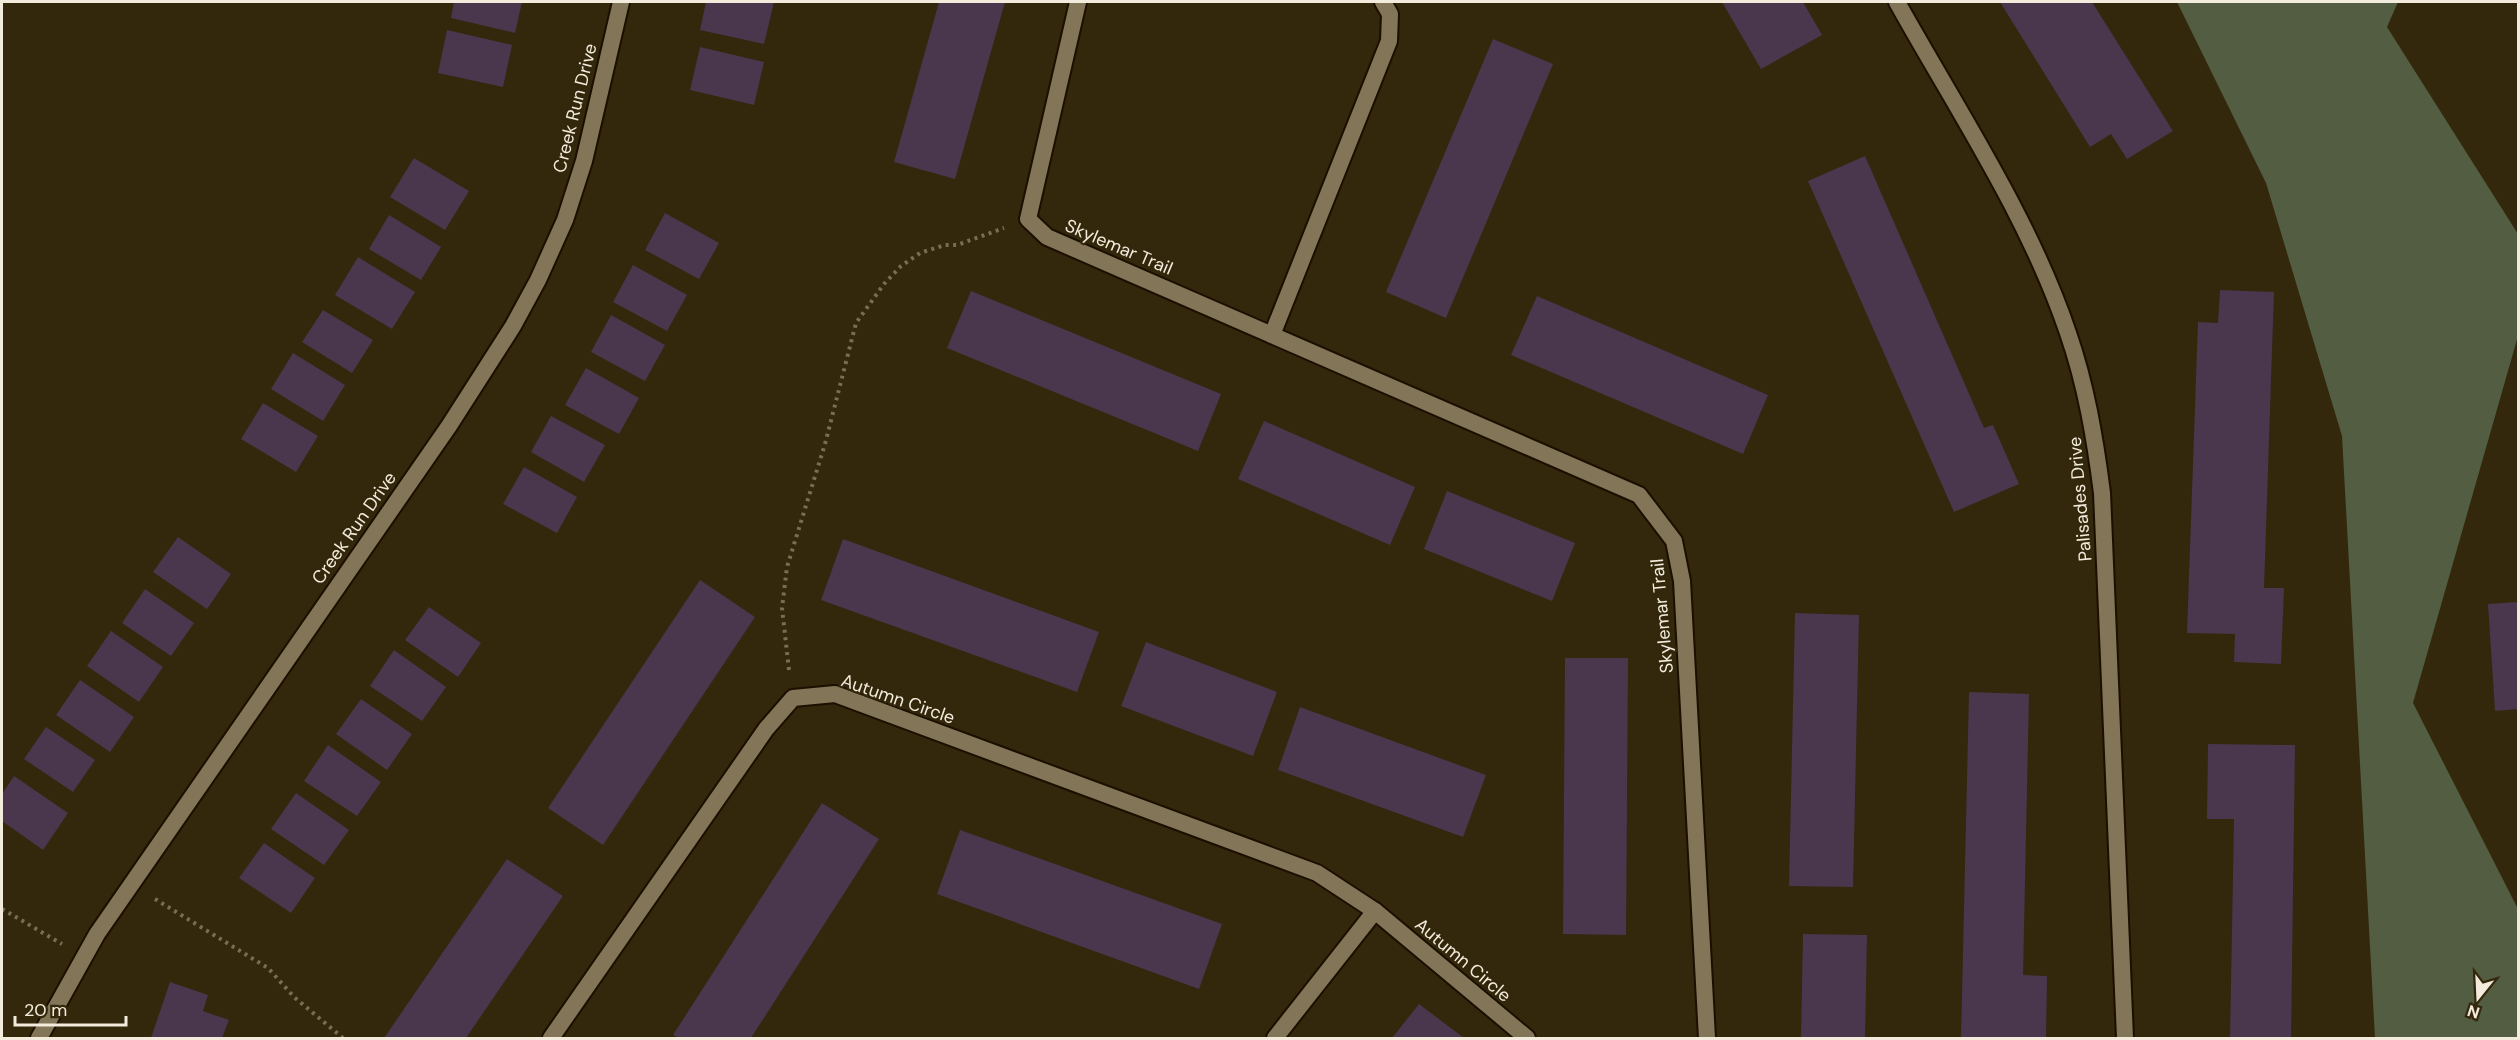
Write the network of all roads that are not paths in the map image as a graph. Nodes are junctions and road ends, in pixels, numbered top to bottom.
1 (621, 2) edge
2 (1078, 2) edge
3 (1383, 2) edge
4 (1897, 2) edge
5 (1272, 335) junction
6 (1375, 911) junction
7 (39, 1038) edge
8 (551, 1038) edge
9 (1275, 1038) edge
10 (1527, 1038) edge
11 (1707, 1038) edge
12 (2126, 1038) edge

1 - 7 street, Creek Run Drive
2 - 5 street, Skylemar Trail
3 - 5 street
4 - 12 street, Palisades Drive
5 - 11 street, Skylemar Trail
6 - 8 street, Autumn Circle
6 - 9 street
6 - 10 street, Autumn Circle

